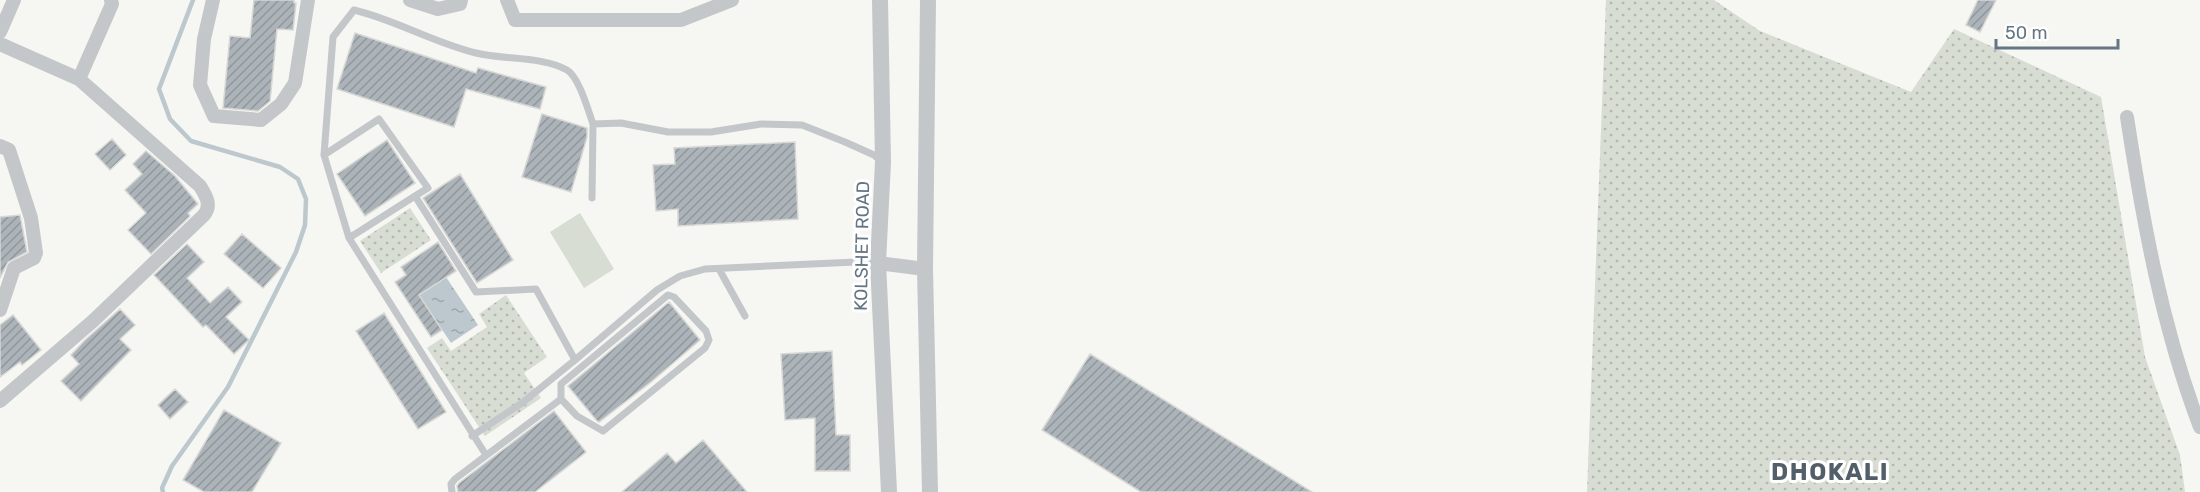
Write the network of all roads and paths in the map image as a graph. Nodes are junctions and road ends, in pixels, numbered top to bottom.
1 (14, 0) edge
2 (111, 0) edge
3 (213, 0) edge
4 (308, 0) edge
5 (410, 0) edge
6 (461, 0) edge
7 (507, 0) edge
8 (732, 0) edge
9 (880, 0) edge
10 (928, 0) edge
11 (0, 32) edge
12 (0, 44) edge
13 (80, 80) junction
14 (2127, 117) dead end
15 (593, 124) junction
16 (0, 146) edge
17 (324, 155) junction
18 (883, 162) junction
19 (415, 196) junction
20 (592, 198) dead end
21 (349, 238) junction
22 (878, 264) junction
23 (719, 269) junction
24 (925, 269) junction
25 (0, 310) edge
26 (745, 316) dead end
27 (575, 360) junction
28 (561, 399) junction
29 (0, 401) edge
30 (2200, 427) edge
31 (472, 436) junction
32 (486, 455) junction
33 (452, 492) edge
34 (889, 492) edge
35 (930, 492) edge

1 - 11 street
2 - 13 street
3 - 4 street
5 - 6 street
7 - 8 street
9 - 18 street, KOLSHET ROAD
10 - 24 street
12 - 13 street
13 - 29 street
14 - 30 street
15 - 17 lane
15 - 18 lane
15 - 20 lane
16 - 25 street
17 - 19 lane
17 - 21 lane
18 - 22 street, KOLSHET ROAD
19 - 21 lane
19 - 27 lane
21 - 31 lane
22 - 23 lane
22 - 24 street
22 - 34 street, KOLSHET ROAD
23 - 26 lane
23 - 27 lane
24 - 35 street
27 - 31 lane
28 - 28 lane
28 - 32 lane
31 - 32 lane
32 - 33 lane

